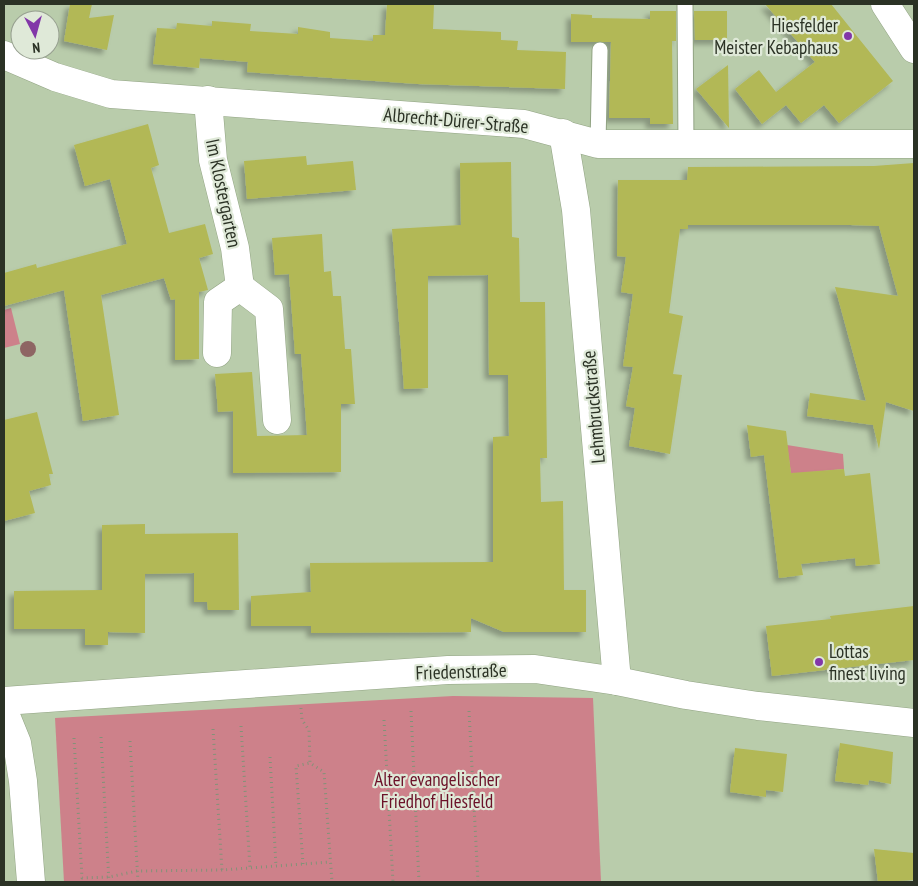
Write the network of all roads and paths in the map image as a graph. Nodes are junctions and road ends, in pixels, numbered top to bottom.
1 (685, 4) edge
2 (885, 4) edge
3 (914, 49) edge
4 (600, 50) dead end
5 (4, 55) edge
6 (208, 100) junction
7 (562, 133) junction
8 (598, 144) junction
9 (914, 144) edge
10 (686, 145) junction
11 (240, 287) junction
12 (217, 353) dead end
13 (277, 420) dead end
14 (298, 680) junction
15 (618, 681) junction
16 (4, 701) edge
17 (4, 711) edge
18 (411, 711) dead end
19 (469, 711) dead end
20 (384, 720) dead end
21 (914, 723) edge
22 (241, 726) dead end
23 (213, 729) dead end
24 (101, 737) dead end
25 (74, 738) dead end
26 (130, 741) dead end
27 (270, 756) dead end
28 (310, 762) junction
29 (330, 862) junction
30 (303, 864) junction
31 (276, 866) junction
32 (250, 868) junction
33 (222, 870) junction
34 (137, 871) junction
35 (109, 877) junction
36 (82, 880) edge
37 (30, 882) edge
38 (109, 882) edge
39 (138, 882) edge
40 (332, 882) edge
41 (393, 882) edge
42 (419, 882) edge
43 (478, 882) edge

1 - 10 lane
2 - 3 street
4 - 8 lane
5 - 6 street, Albrecht-Dürer-Straße
6 - 7 street, Albrecht-Dürer-Straße
6 - 11 street, Im Klostergarten
7 - 8 street, Albrecht-Dürer-Straße
7 - 15 street, Lehmbruckstraße
8 - 10 street, Albrecht-Dürer-Straße
9 - 10 street, Albrecht-Dürer-Straße
11 - 12 street
11 - 13 street
14 - 15 street, Friedenstraße
14 - 16 street, Friedenstraße
14 - 28 path
15 - 21 street, Friedenstraße
17 - 37 street
18 - 42 path
19 - 43 path
20 - 41 path
22 - 32 path
23 - 33 path
24 - 35 path
25 - 36 path
26 - 34 path
27 - 31 path
28 - 29 path
28 - 30 path
29 - 30 path
29 - 40 path
30 - 31 path
31 - 32 path
32 - 33 path
33 - 34 path
34 - 35 path
34 - 39 path
35 - 36 path
35 - 38 path

